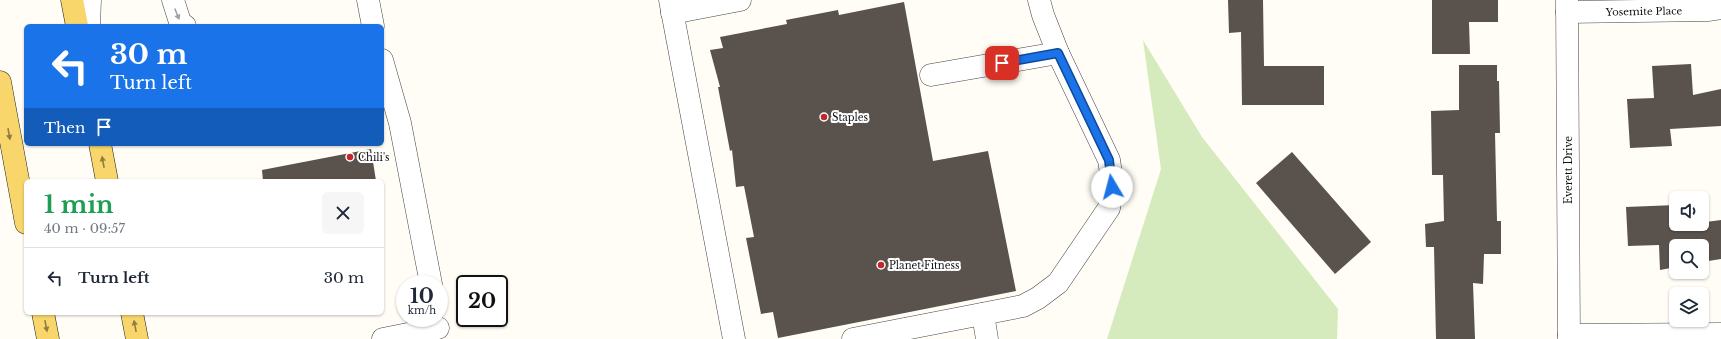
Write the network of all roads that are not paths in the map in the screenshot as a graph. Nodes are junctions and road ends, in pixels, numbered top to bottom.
1 (72, 0) edge
2 (90, 0) edge
3 (173, 0) edge
4 (368, 0) edge
5 (740, 0) edge
6 (1039, 0) edge
7 (671, 6) edge
8 (1567, 6) edge
9 (1721, 8) edge
10 (77, 24) edge
11 (90, 24) edge
12 (182, 24) edge
13 (373, 24) edge
14 (1058, 53) junction
15 (384, 67) edge
16 (931, 75) dead end
17 (1, 86) edge
18 (100, 146) edge
19 (107, 179) edge
20 (24, 212) edge
21 (429, 275) edge
22 (982, 314) junction
23 (44, 315) edge
24 (132, 315) edge
25 (438, 328) edge
26 (1721, 334) edge
27 (1569, 337) edge
28 (48, 339) edge
29 (137, 339) edge
30 (383, 339) edge
31 (734, 339) edge
32 (853, 339) edge
33 (987, 339) edge

1 - 10 main road
2 - 11 street
3 -> 12 street
4 - 13 street
5 - 7 street
6 - 14 street
7 - 31 street
8 - 9 street, Yosemite Place
8 - 27 street, Everett Drive
14 - 16 street
14 - 22 street
15 - 21 street
17 -> 20 main road
19 -> 18 main road
22 - 32 street
22 - 33 street
23 -> 28 main road
29 -> 24 main road
25 - 30 street
26 - 27 street

